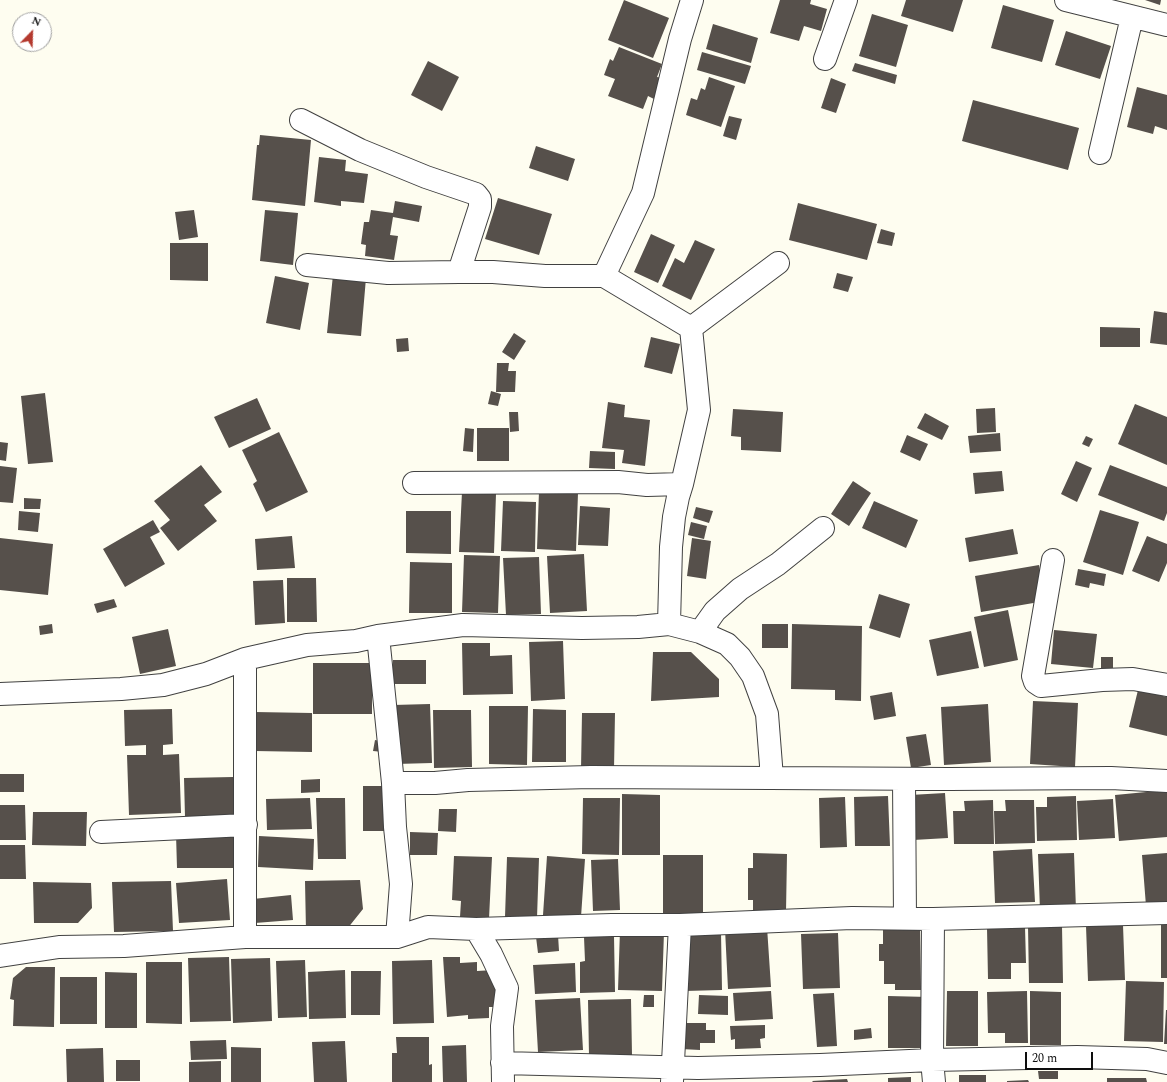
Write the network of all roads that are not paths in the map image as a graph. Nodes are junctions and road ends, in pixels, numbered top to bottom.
1 (692, 0) edge
2 (846, 0) edge
3 (1066, 0) edge
4 (1132, 17) junction
5 (1167, 25) edge
6 (826, 59) dead end
7 (301, 120) dead end
8 (1100, 153) dead end
9 (778, 263) dead end
10 (307, 265) dead end
11 (459, 272) junction
12 (604, 276) junction
13 (691, 328) junction
14 (414, 483) dead end
15 (682, 484) junction
16 (823, 528) dead end
17 (1053, 560) dead end
18 (669, 624) junction
19 (700, 632) junction
20 (378, 636) junction
21 (246, 659) junction
22 (1167, 686) edge
23 (0, 694) edge
24 (772, 778) junction
25 (904, 779) junction
26 (1167, 781) edge
27 (393, 783) junction
28 (246, 825) junction
29 (101, 832) dead end
30 (1167, 913) edge
31 (905, 918) junction
32 (934, 918) junction
33 (680, 925) junction
34 (476, 929) junction
35 (246, 937) junction
36 (397, 937) junction
37 (0, 956) edge
38 (932, 1060) junction
39 (1167, 1062) edge
40 (502, 1072) edge
41 (673, 1074) edge
42 (934, 1082) edge

1 - 12 street
2 - 6 street
3 - 4 street
4 - 5 street
4 - 8 street
7 - 11 street
9 - 13 street
10 - 11 street
11 - 12 street
12 - 13 street
13 - 15 street
14 - 15 street
15 - 18 street
16 - 19 street
17 - 22 street
18 - 19 street
18 - 20 street
19 - 24 street
20 - 21 street
20 - 27 street
21 - 23 street
21 - 28 street
24 - 25 street
24 - 27 street
25 - 26 street
25 - 31 street
27 - 36 street
28 - 29 street
28 - 35 street
30 - 32 street
31 - 32 street
31 - 33 street
32 - 38 street
33 - 34 street
33 - 41 street
34 - 36 street
34 - 40 street
35 - 36 street
35 - 37 street
38 - 39 street
38 - 41 street
38 - 42 street
40 - 41 street

